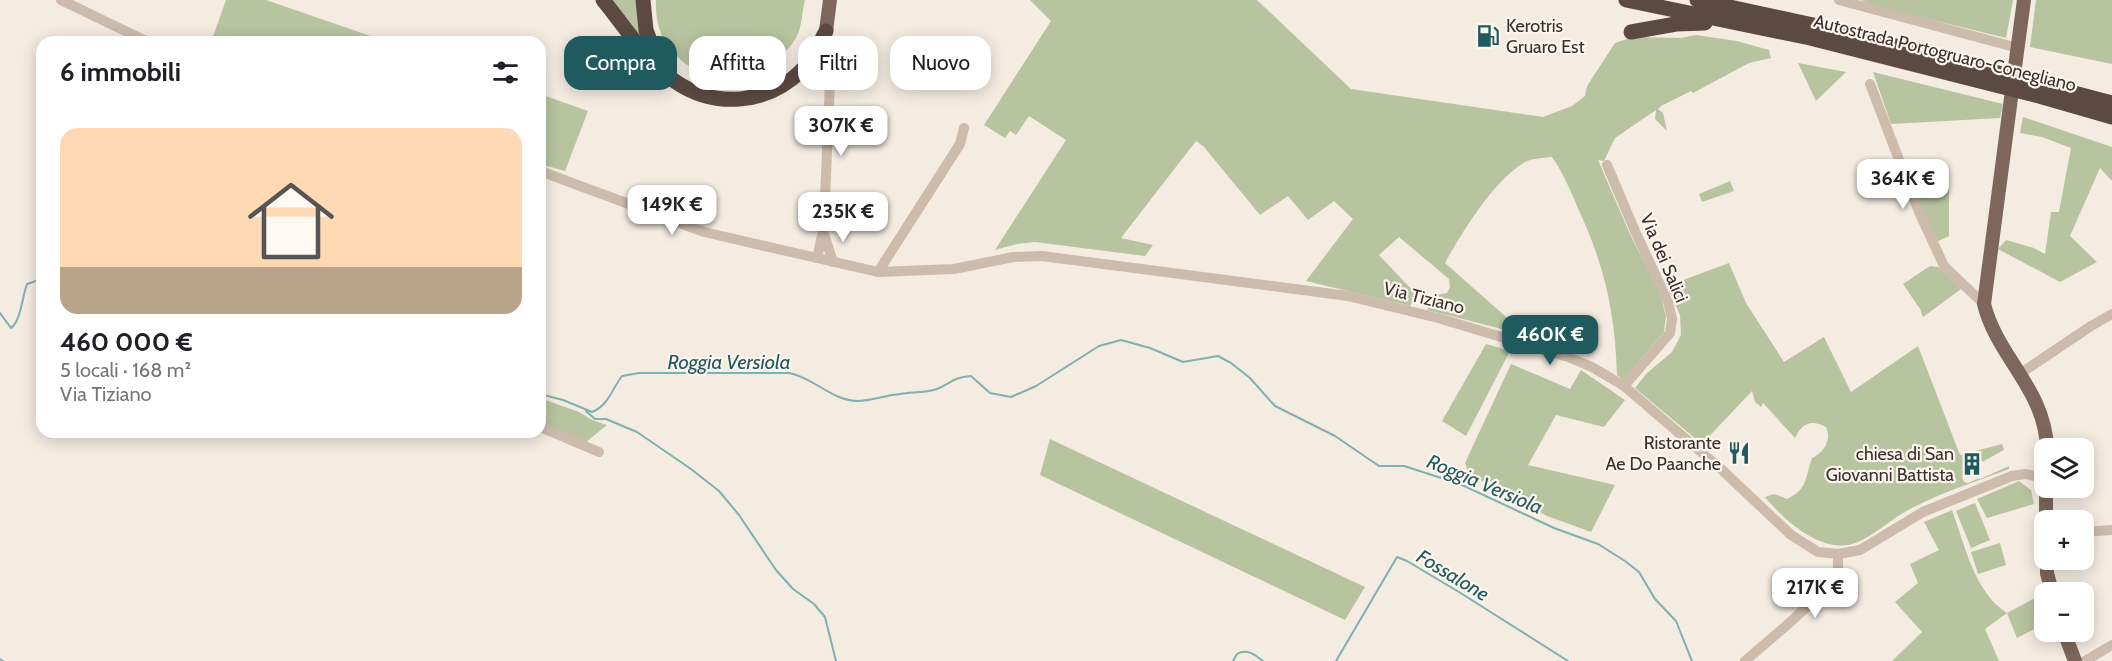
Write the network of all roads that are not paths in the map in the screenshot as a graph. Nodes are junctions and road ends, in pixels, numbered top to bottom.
1 (61, 0) edge
2 (603, 0) edge
3 (642, 0) edge
4 (830, 0) edge
5 (1626, 0) edge
6 (1697, 0) edge
7 (1715, 0) edge
8 (1839, 0) edge
9 (2024, 0) edge
10 (1735, 7) junction
11 (825, 31) junction
12 (1631, 32) dead end
13 (136, 36) edge
14 (630, 36) edge
15 (648, 36) edge
16 (823, 36) edge
17 (826, 36) edge
18 (1810, 38) junction
19 (2018, 48) junction
20 (2015, 67) dead end
21 (798, 73) edge
22 (677, 83) edge
23 (1870, 84) dead end
24 (830, 90) edge
25 (2011, 98) dead end
26 (2112, 103) edge
27 (2112, 117) edge
28 (964, 128) dead end
29 (1607, 165) dead end
30 (546, 173) edge
31 (823, 231) junction
32 (818, 258) junction
33 (833, 262) junction
34 (878, 272) junction
35 (1984, 304) junction
36 (2112, 314) edge
37 (2021, 373) junction
38 (1624, 386) junction
39 (546, 430) edge
40 (2046, 438) edge
41 (599, 452) dead end
42 (2034, 476) edge
43 (2112, 530) edge
44 (2094, 531) edge
45 (1838, 554) junction
46 (2068, 642) edge
47 (2112, 645) edge
48 (1745, 661) edge
49 (2075, 661) edge
50 (2085, 661) edge

1 - 13 street
2 - 14 highway
3 - 15 highway
4 - 11 main road
5 - 18 highway, Autostrada Portogruaro-Conegliano
6 - 10 highway, Autostrada Portogruaro-Conegliano
7 - 10 highway
8 - 19 street
9 - 19 main road
10 - 26 highway, Autostrada Portogruaro-Conegliano
11 - 16 highway
11 - 17 street
12 - 18 highway
18 - 27 highway, Autostrada Portogruaro-Conegliano
19 - 20 main road
21 - 22 highway
23 - 35 street
24 - 31 street
25 - 35 main road
28 - 34 street
29 - 38 street, Via dei Salici
30 - 32 street, Via Tiziano
31 - 32 street
31 - 33 street
32 - 33 street, Via Tiziano
33 - 34 street, Via Tiziano
34 - 38 street, Via Tiziano
35 - 37 main road
36 - 37 street
37 - 40 main road
38 - 45 street, Via Tiziano
39 - 41 street
42 - 45 street, Via Tiziano
43 - 44 street
45 - 48 street
46 - 49 main road
47 - 50 street

